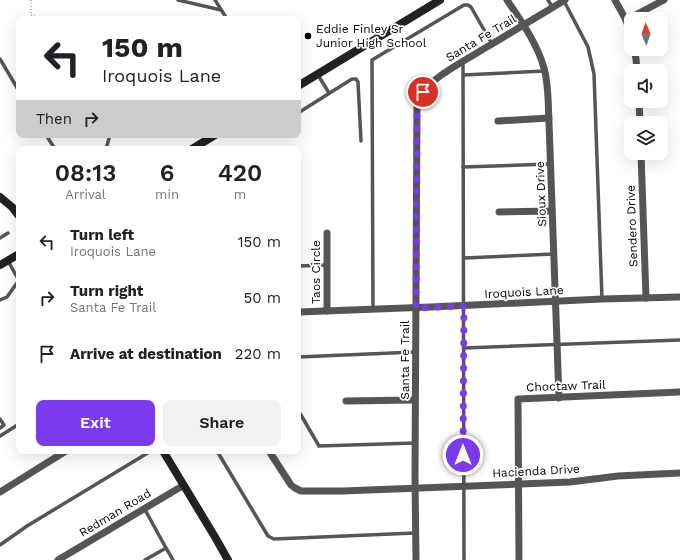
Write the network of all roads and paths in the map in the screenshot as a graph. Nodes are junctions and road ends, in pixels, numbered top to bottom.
1 (31, 0) edge
2 (178, 0) edge
3 (216, 0) edge
4 (440, 0) edge
5 (507, 0) edge
6 (548, 0) edge
7 (565, 0) edge
8 (616, 0) edge
9 (664, 0) edge
10 (553, 8) junction
11 (221, 10) junction
12 (641, 12) edge
13 (34, 16) edge
14 (225, 16) edge
15 (624, 16) edge
16 (524, 25) junction
17 (492, 44) junction
18 (0, 59) edge
19 (463, 61) junction
20 (545, 71) junction
21 (317, 74) junction
22 (463, 75) junction
23 (301, 84) edge
24 (16, 86) edge
25 (329, 93) junction
26 (301, 111) edge
27 (549, 118) junction
28 (498, 121) dead end
29 (210, 138) edge
30 (361, 141) dead end
31 (197, 146) edge
32 (641, 160) edge
33 (550, 164) junction
34 (463, 167) junction
35 (0, 197) edge
36 (552, 211) junction
37 (16, 212) edge
38 (499, 212) dead end
39 (8, 233) dead end
40 (327, 233) dead end
41 (0, 238) edge
42 (554, 254) junction
43 (16, 256) edge
44 (464, 258) junction
45 (8, 261) junction
46 (0, 265) edge
47 (327, 265) junction
48 (301, 266) edge
49 (16, 275) edge
50 (16, 284) edge
51 (680, 297) edge
52 (646, 298) junction
53 (602, 299) junction
54 (0, 300) edge
55 (556, 301) junction
56 (464, 306) junction
57 (416, 308) junction
58 (373, 310) junction
59 (327, 311) junction
60 (301, 312) edge
61 (680, 340) edge
62 (557, 345) junction
63 (464, 348) junction
64 (415, 352) junction
65 (301, 357) edge
66 (680, 392) edge
67 (559, 398) junction
68 (415, 400) junction
69 (346, 401) dead end
70 (301, 415) edge
71 (0, 419) edge
72 (16, 426) edge
73 (0, 428) edge
74 (0, 436) edge
75 (415, 443) junction
76 (61, 454) edge
77 (146, 454) edge
78 (165, 454) edge
79 (219, 454) edge
80 (271, 454) edge
81 (680, 473) edge
82 (518, 484) junction
83 (184, 485) junction
84 (463, 486) junction
85 (415, 488) junction
86 (0, 492) edge
87 (144, 508) junction
88 (416, 532) junction
89 (0, 545) edge
90 (166, 548) junction
91 (58, 560) edge
92 (145, 560) edge
93 (173, 560) edge
94 (228, 560) edge
95 (416, 560) edge
96 (464, 560) edge
97 (519, 560) edge

1 - 13 path
2 - 11 lane
3 - 11 lane
4 - 21 main road
5 - 16 street, Sioux Drive
6 - 10 lane
7 - 10 street, Santa Fe Trail
7 - 53 lane
8 - 15 street
9 - 12 street
10 - 16 street, Santa Fe Trail
11 - 14 lane
16 - 17 street, Santa Fe Trail
16 - 20 street, Sioux Drive
17 - 19 street, Santa Fe Trail
17 - 58 lane
18 - 24 lane
19 - 22 lane
19 - 57 street, Santa Fe Trail
20 - 22 lane
20 - 27 street, Sioux Drive
21 - 23 main road
21 - 25 lane
22 - 34 lane
25 - 26 lane
25 - 30 lane
27 - 28 street
27 - 33 street, Sioux Drive
29 - 31 main road
32 - 52 street, Sendero Drive
33 - 34 lane
33 - 36 street, Sioux Drive
34 - 44 lane
35 - 37 main road
36 - 38 street
36 - 42 street, Sioux Drive
39 - 41 lane
40 - 47 street, Taos Circle
42 - 44 lane
42 - 55 street, Sioux Drive
43 - 45 main road
44 - 56 lane
45 - 46 main road
45 - 49 lane
47 - 48 lane
47 - 59 street, Taos Circle
50 - 54 lane
51 - 52 street, Iroquois Lane
52 - 53 street, Iroquois Lane
53 - 55 street, Iroquois Lane
55 - 56 street, Iroquois Lane
55 - 62 street, Sioux Drive
56 - 57 street, Iroquois Lane
56 - 63 lane
57 - 58 street, Iroquois Lane
57 - 64 street, Santa Fe Trail
58 - 59 street, Iroquois Lane
59 - 60 street, Iroquois Lane
61 - 62 lane
62 - 63 lane
62 - 67 street, Sioux Drive
63 - 84 lane
64 - 65 lane
64 - 68 street, Santa Fe Trail
66 - 67 street, Choctaw Trail
67 - 82 street, Choctaw Trail
68 - 69 street
68 - 75 street, Santa Fe Trail
70 - 75 lane
71 - 73 lane
72 - 74 lane
75 - 85 street, Santa Fe Trail
76 - 86 street
77 - 89 lane
78 - 83 main road
79 - 88 lane
80 - 85 street, Hacienda Drive
81 - 82 street, Hacienda Drive
82 - 84 street, Hacienda Drive
82 - 97 street, Choctaw Trail
83 - 87 street, Redman Road
83 - 94 main road
84 - 85 street, Hacienda Drive
84 - 96 lane
85 - 88 street, Santa Fe Trail
87 - 90 lane
87 - 91 street, Redman Road
88 - 95 street, Santa Fe Trail
90 - 92 lane
90 - 93 lane

